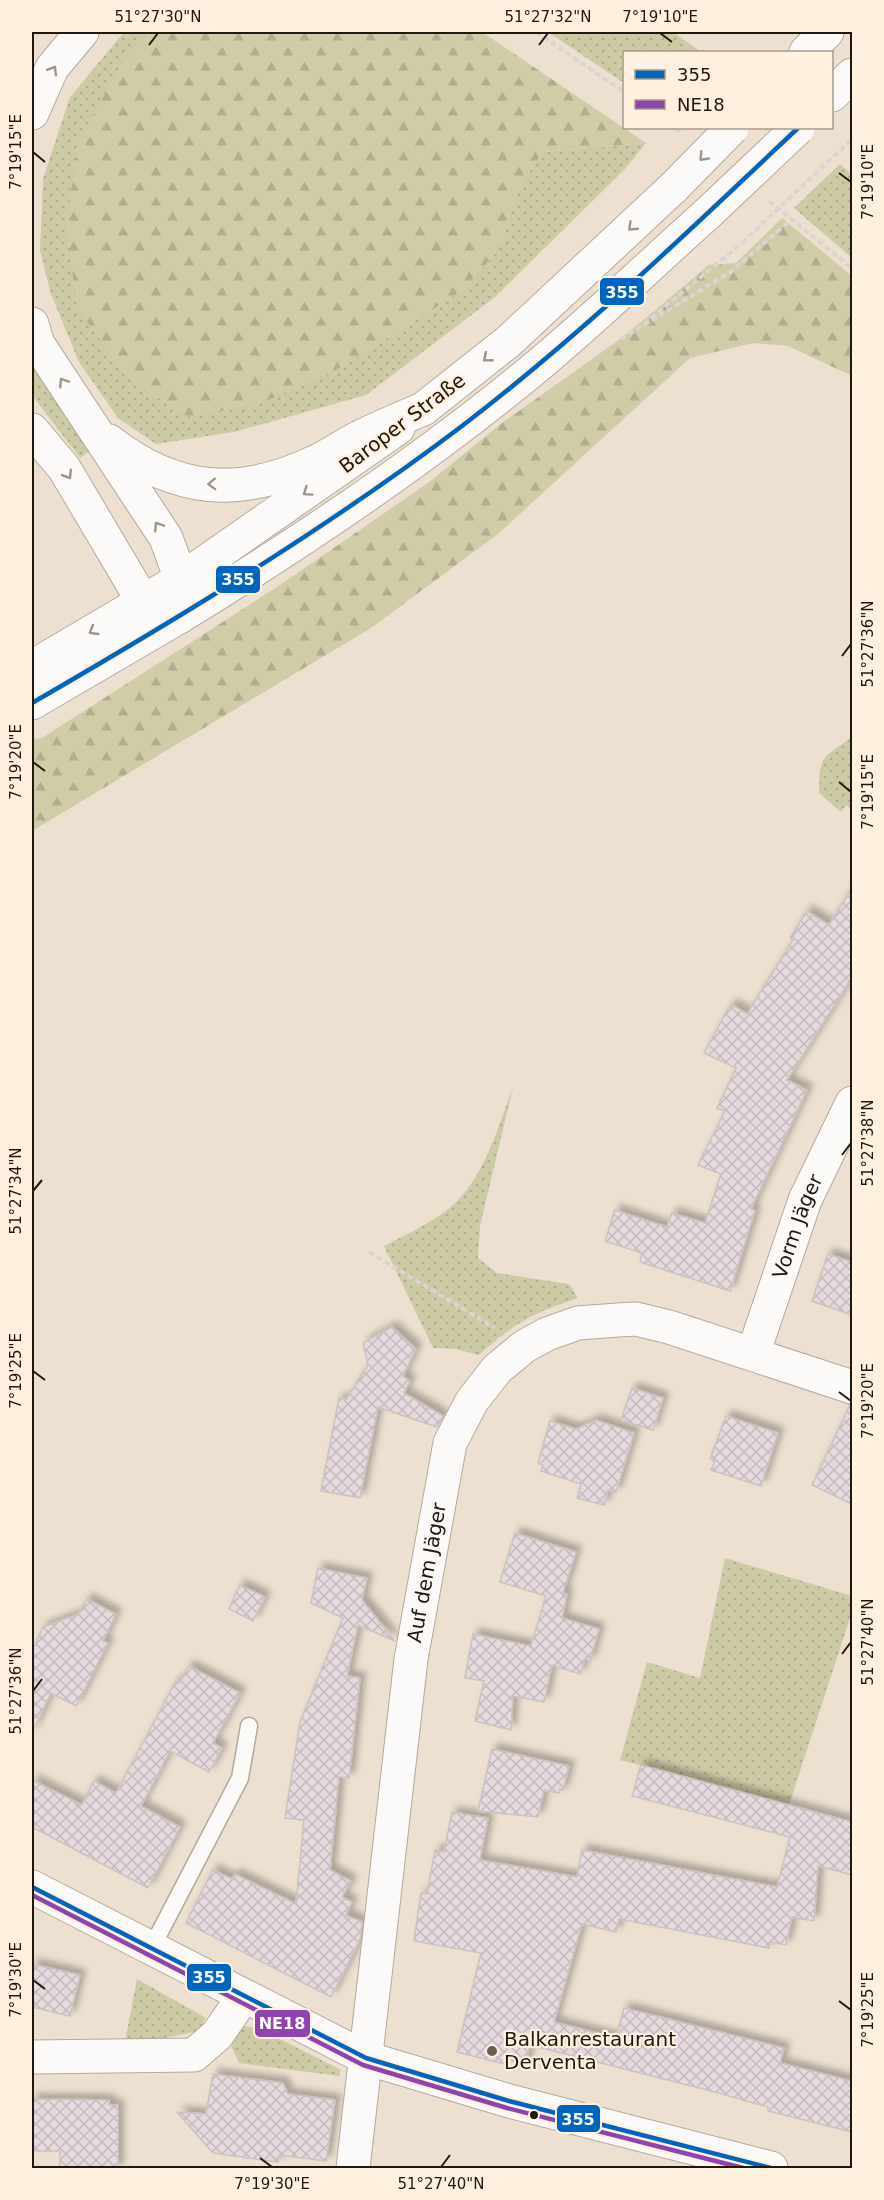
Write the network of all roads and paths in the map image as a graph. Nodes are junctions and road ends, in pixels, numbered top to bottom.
1 (82, 32) edge
2 (536, 32) edge
3 (800, 32) edge
4 (827, 32) edge
5 (791, 51) edge
6 (807, 51) edge
7 (852, 75) edge
8 (623, 91) edge
9 (833, 94) edge
10 (852, 102) edge
11 (833, 107) edge
12 (32, 113) edge
13 (731, 129) edge
14 (797, 129) edge
15 (852, 138) edge
16 (852, 268) edge
17 (732, 271) dead end
18 (32, 324) edge
19 (630, 336) dead end
20 (423, 409) junction
21 (32, 430) edge
22 (95, 431) junction
23 (181, 579) junction
24 (144, 603) junction
25 (179, 617) junction
26 (32, 667) edge
27 (32, 703) edge
28 (852, 1103) edge
29 (369, 1252) dead end
30 (525, 1346) junction
31 (753, 1354) junction
32 (852, 1388) edge
33 (249, 1726) dead end
34 (32, 1887) edge
35 (151, 1949) junction
36 (244, 1996) junction
37 (32, 2057) edge
38 (366, 2058) junction
39 (353, 2169) edge
40 (771, 2169) edge

12 -> 1 main road
2 - 8 path
3 - 5 main road
4 - 6 main road
7 - 9 main road
10 - 11 main road
13 -> 20 main road, Baroper Straße, bridge
14 - 25 main road, Baroper Straße, bridge
15 - 19 path, bridge
16 - 17 path
22 -> 18 main road
20 -> 22 main road
20 -> 23 main road, Baroper Straße
21 -> 24 main road
23 -> 22 main road
23 - 24 main road, Baroper Straße
23 - 25 main road
24 - 25 main road
24 -> 26 main road, Baroper Straße
25 - 27 main road, Baroper Straße
28 - 31 main road, Vorm Jäger
29 - 30 path
30 - 31 main road, Auf dem Jäger
30 - 38 main road, Auf dem Jäger
31 - 32 main road, Auf dem Jäger
33 - 35 lane
34 - 35 main road
35 - 36 main road
36 - 37 main road
36 - 38 main road
38 - 39 main road, Auf dem Jäger
38 - 40 main road

